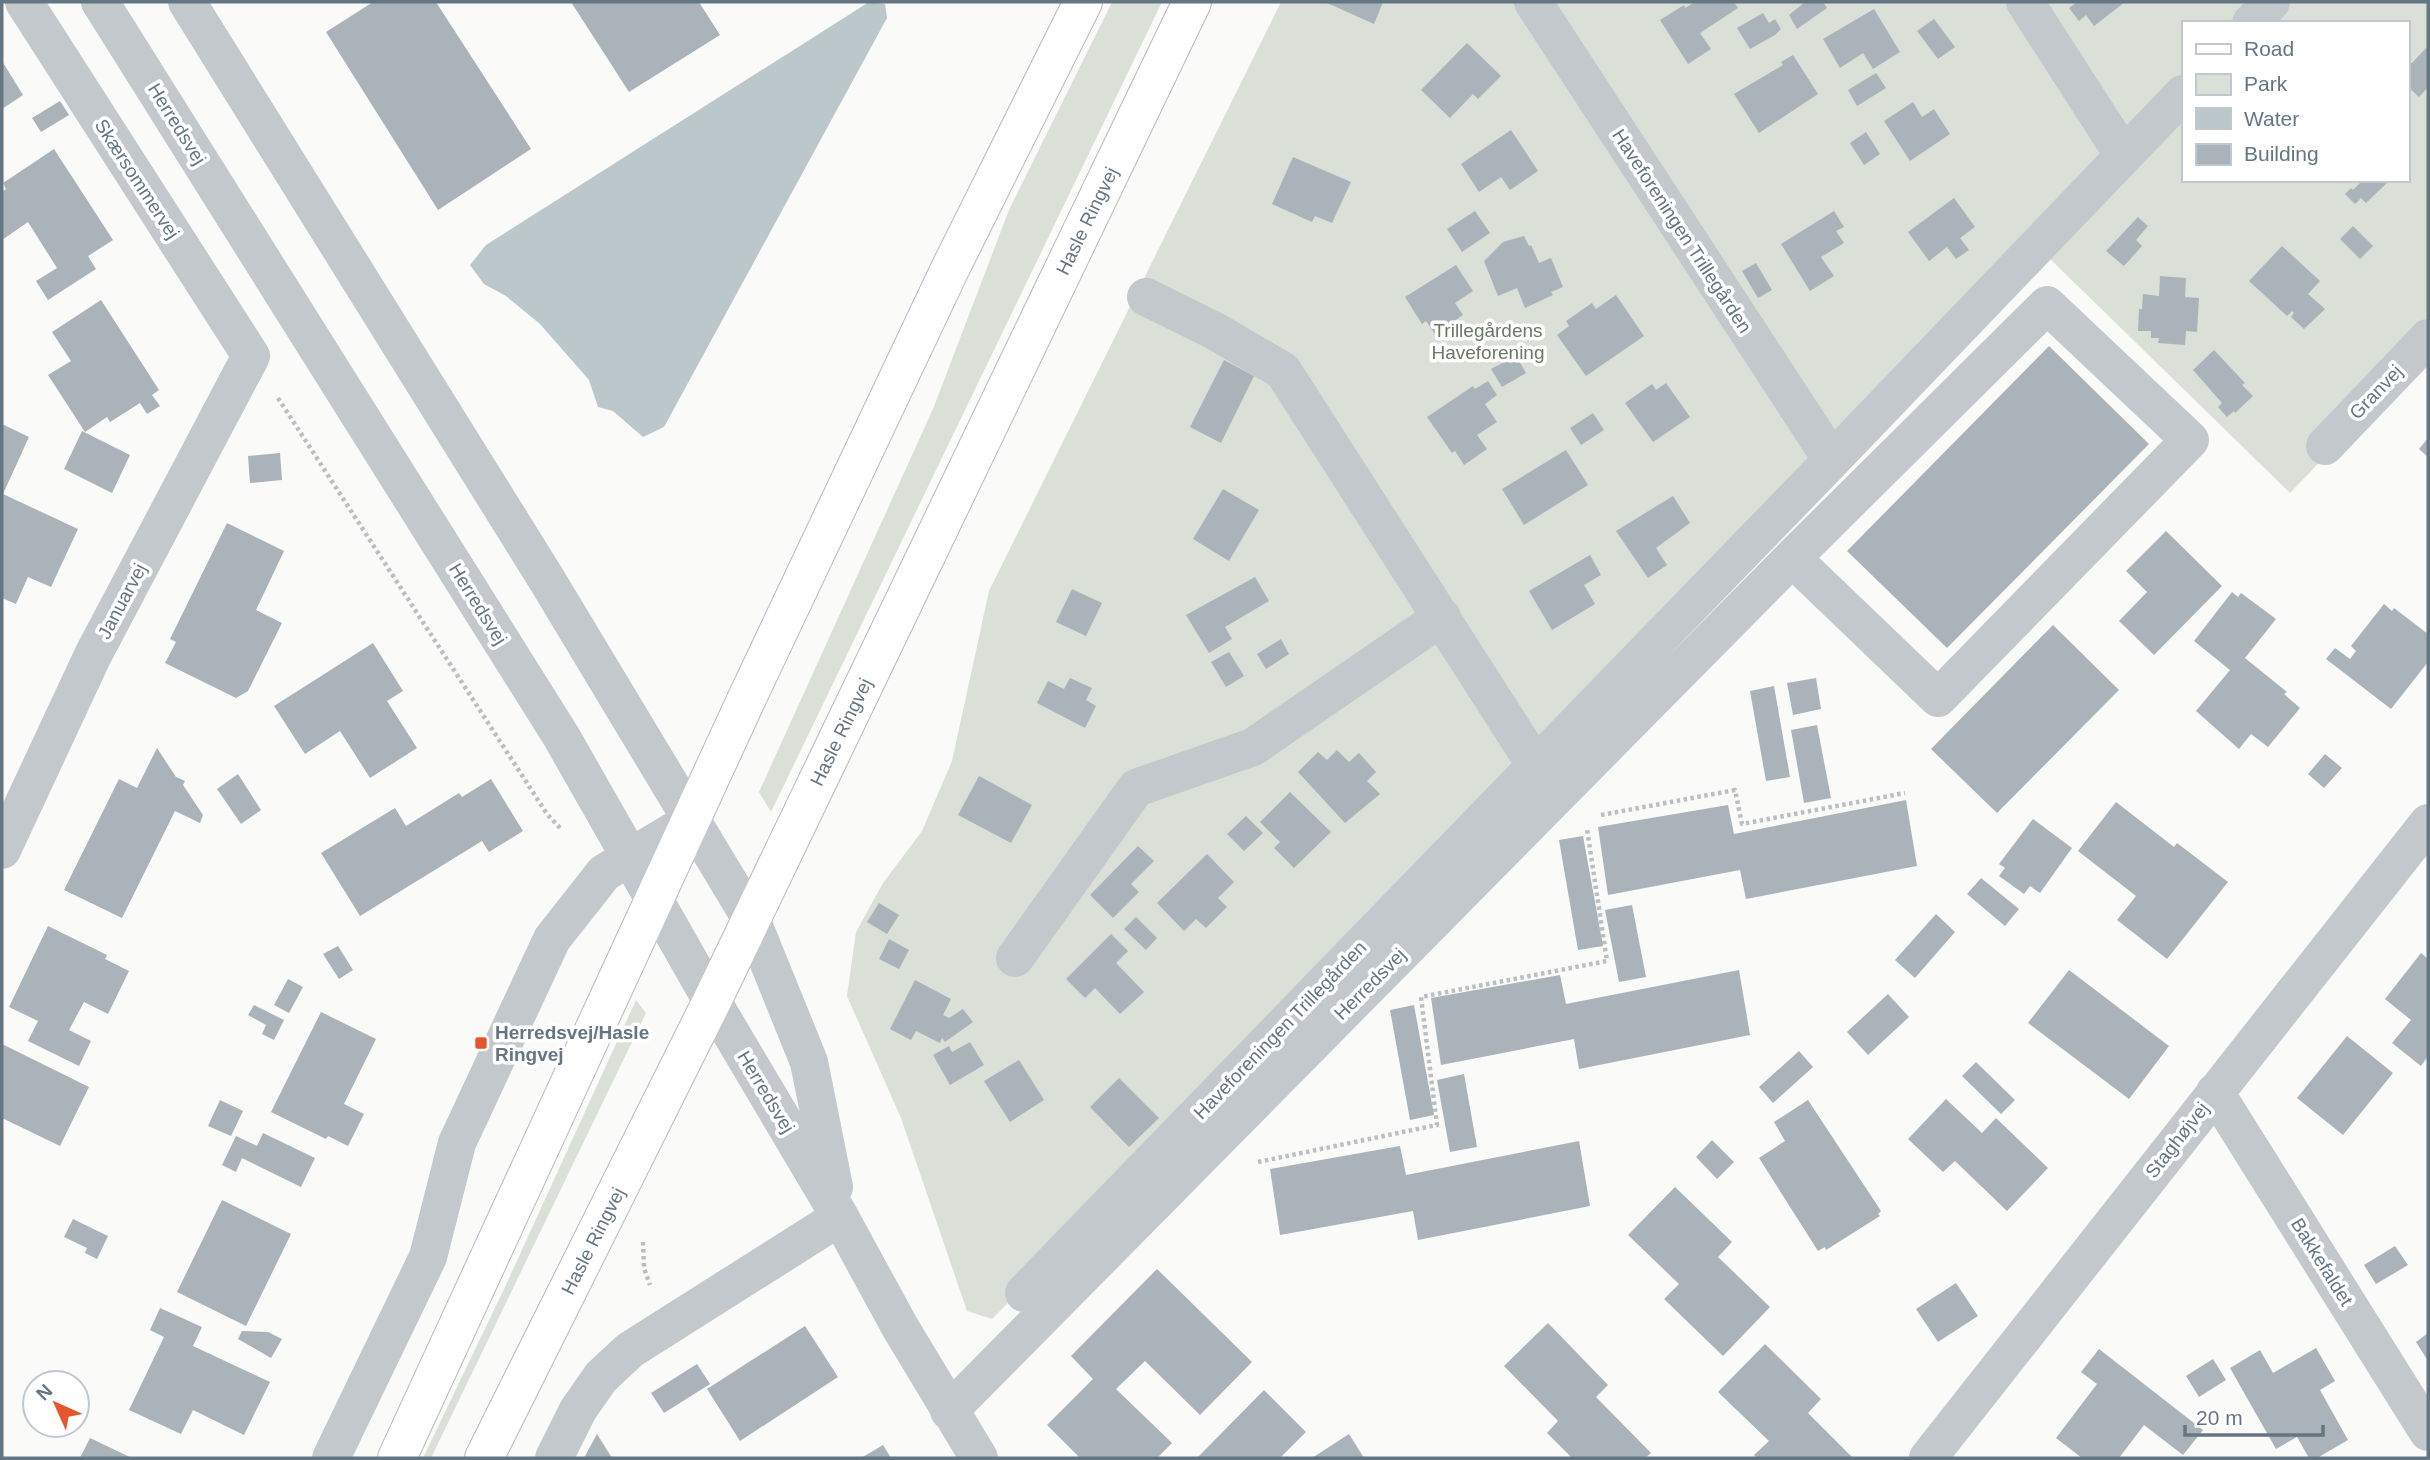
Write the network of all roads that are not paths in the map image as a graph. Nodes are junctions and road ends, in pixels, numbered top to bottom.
1 (24, 2) edge
2 (100, 2) edge
3 (187, 2) edge
4 (1083, 2) edge
5 (1192, 2) edge
6 (1533, 2) edge
7 (2025, 2) edge
8 (2271, 2) edge
9 (2253, 21) edge
10 (2182, 95) edge
11 (2124, 156) junction
12 (1146, 297) dead end
13 (2428, 338) edge
14 (251, 356) joint
15 (2325, 446) dead end
16 (1832, 460) junction
17 (1792, 558) junction
18 (1442, 617) junction
19 (1536, 766) junction
20 (692, 820) junction
21 (2428, 823) edge
22 (2, 850) edge
23 (617, 865) junction
24 (655, 901) junction
25 (751, 919) junction
26 (1015, 958) dead end
27 (712, 1001) junction
28 (2216, 1091) junction
29 (840, 1217) junction
30 (1024, 1293) dead end
31 (949, 1411) junction
32 (2428, 1432) edge
33 (331, 1458) edge
34 (397, 1458) edge
35 (484, 1458) edge
36 (554, 1458) edge
37 (979, 1458) edge
38 (1928, 1458) edge

1 - 14 street, Skærsommervej
2 - 23 street, Herredsvej
3 - 20 street, Herredsvej
4 - 20 main road
5 - 25 main road, Hasle Ringvej
6 - 16 street, Haveforeningen Trillegården
7 - 11 street
8 - 9 street
10 - 11 street, Haveforeningen Trillegården
11 - 16 street, Haveforeningen Trillegården
12 - 18 street
13 - 15 street, Granvej
14 - 22 street, Januarvej
16 - 19 street, Haveforeningen Trillegården
17 - 17 street, Herredsvej
17 - 31 street, Herredsvej
18 - 19 street
18 - 26 street
19 - 30 street, Haveforeningen Trillegården
20 - 23 street
20 - 24 main road
20 - 25 street, Herredsvej
21 - 28 street, Staghøjvej
23 - 24 street, Herredsvej
23 - 33 street
24 - 27 street, Herredsvej
24 - 34 main road
25 - 27 main road, Hasle Ringvej
25 - 29 street, Herredsvej
27 - 29 street, Herredsvej
27 - 35 main road, Hasle Ringvej
28 - 32 street, Bakkefaldet
28 - 38 street, Staghøjvej
29 - 31 street, Herredsvej
29 - 36 street
31 - 37 street, Herredsvej

